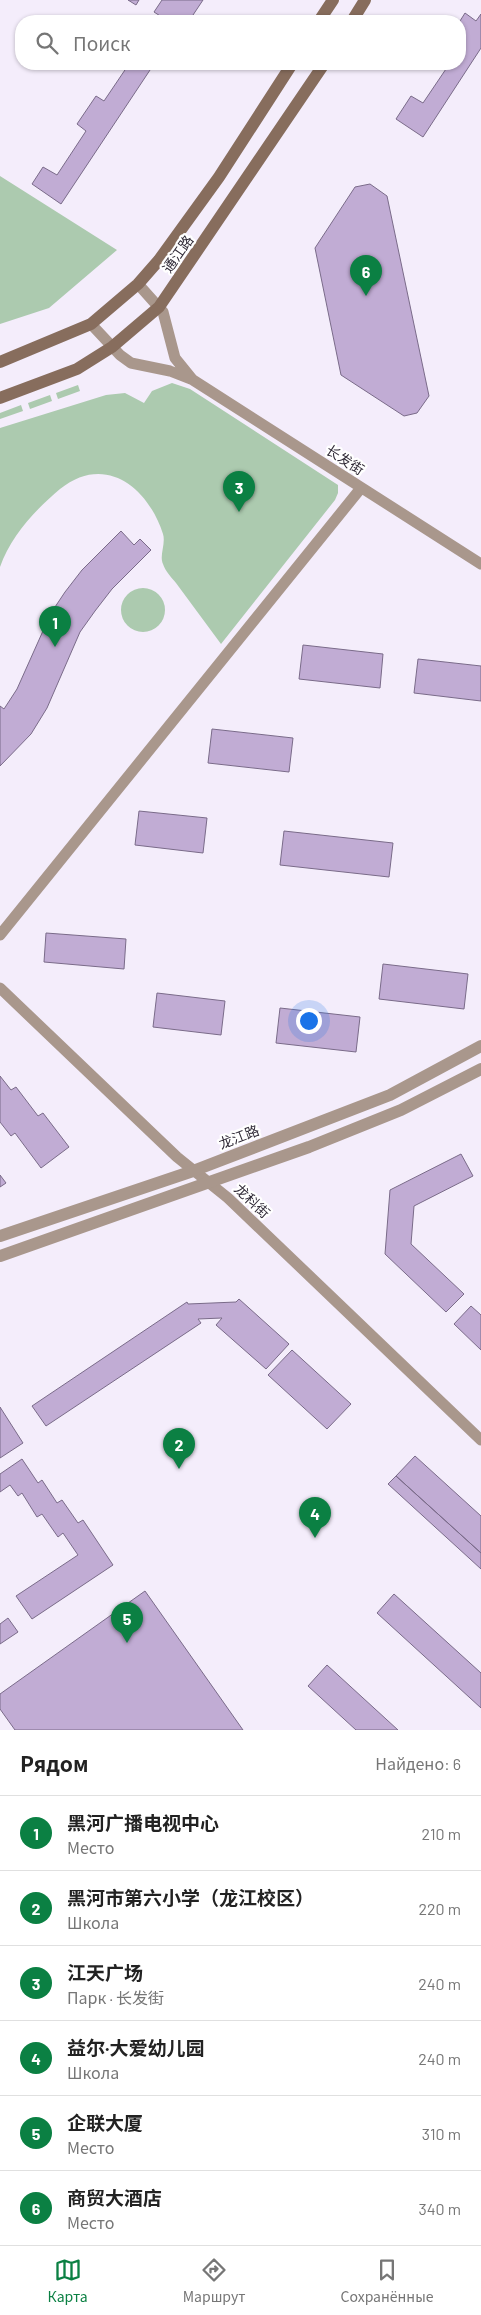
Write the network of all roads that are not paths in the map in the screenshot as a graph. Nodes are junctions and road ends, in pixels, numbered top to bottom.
1 (333, 0) edge
2 (366, 0) edge
3 (323, 15) edge
4 (356, 15) edge
5 (288, 70) edge
6 (320, 70) edge
7 (138, 284) junction
8 (159, 307) junction
9 (91, 324) junction
10 (112, 347) junction
11 (0, 362) edge
12 (193, 380) junction
13 (0, 398) edge
14 (361, 488) junction
15 (481, 564) edge
16 (0, 935) edge
17 (0, 988) edge
18 (481, 1046) edge
19 (481, 1069) edge
20 (193, 1171) junction
21 (208, 1183) junction
22 (0, 1236) edge
23 (0, 1256) edge
24 (481, 1440) edge

1 - 3 main road
2 - 4 main road
5 - 7 main road, 通江路
6 - 8 main road, 通江路
7 - 8 street, 长发街
7 - 9 main road, 通江路
8 - 10 main road, 通江路
8 - 12 street, 长发街
9 - 10 street, 长发街
9 - 11 main road, 通江路
10 - 12 street, 长发街
10 - 13 main road, 通江路
12 - 14 street, 长发街
14 - 15 street, 长发街
14 - 16 street
17 - 20 street, 龙科街
18 - 20 street, 龙江路
19 - 21 street
20 - 21 street, 龙科街
20 - 22 street, 龙江路
21 - 23 street
21 - 24 street, 龙科街

